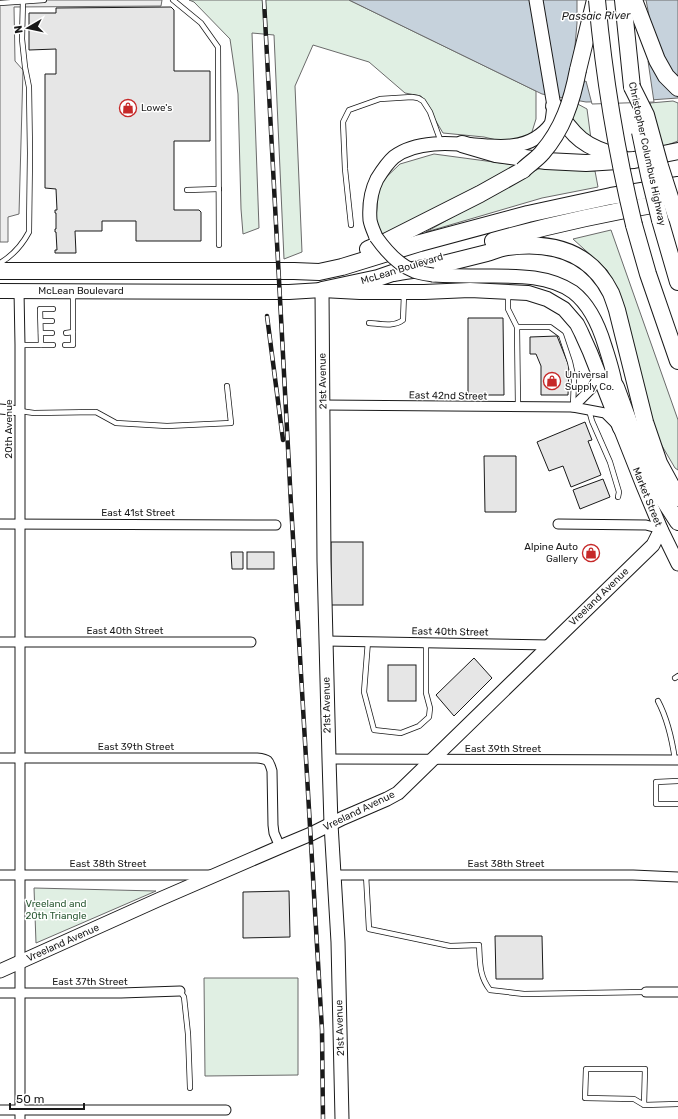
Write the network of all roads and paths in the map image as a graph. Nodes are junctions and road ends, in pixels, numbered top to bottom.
1 (23, 0) edge
2 (44, 0) edge
3 (173, 0) edge
4 (536, 0) edge
5 (596, 0) edge
6 (623, 0) edge
7 (634, 0) edge
8 (0, 3) edge
9 (632, 87) junction
10 (678, 88) edge
11 (554, 106) junction
12 (441, 143) junction
13 (462, 144) junction
14 (678, 151) edge
15 (634, 160) junction
16 (678, 175) edge
17 (678, 185) edge
18 (219, 189) junction
19 (187, 190) dead end
20 (611, 196) junction
21 (677, 213) edge
22 (351, 225) dead end
23 (219, 245) dead end
24 (0, 263) edge
25 (0, 271) edge
26 (294, 271) junction
27 (394, 273) junction
28 (678, 282) edge
29 (322, 290) junction
30 (0, 291) edge
31 (19, 291) junction
32 (73, 291) junction
33 (404, 292) junction
34 (508, 292) junction
35 (73, 308) junction
36 (53, 309) dead end
37 (66, 309) dead end
38 (66, 320) dead end
39 (73, 320) junction
40 (41, 321) junction
41 (52, 321) dead end
42 (369, 323) dead end
43 (517, 327) junction
44 (73, 332) junction
45 (41, 333) junction
46 (52, 333) dead end
47 (66, 333) dead end
48 (20, 345) junction
49 (41, 345) junction
50 (53, 345) dead end
51 (65, 345) dead end
52 (678, 361) edge
53 (599, 375) junction
54 (227, 386) dead end
55 (616, 387) junction
56 (324, 405) junction
57 (518, 407) junction
58 (573, 407) junction
59 (0, 409) edge
60 (589, 410) junction
61 (20, 411) junction
62 (620, 428) junction
63 (650, 439) junction
64 (678, 476) edge
65 (618, 497) dead end
66 (678, 498) edge
67 (678, 522) edge
68 (0, 524) edge
69 (20, 524) junction
70 (558, 524) dead end
71 (276, 525) dead end
72 (661, 529) junction
73 (678, 564) edge
74 (326, 641) junction
75 (0, 642) edge
76 (20, 642) junction
77 (251, 642) dead end
78 (368, 642) junction
79 (426, 642) junction
80 (550, 645) junction
81 (658, 701) dead end
82 (0, 758) edge
83 (20, 758) junction
84 (329, 759) junction
85 (432, 759) junction
86 (676, 760) edge
87 (678, 781) edge
88 (678, 804) edge
89 (331, 824) junction
90 (280, 846) junction
91 (216, 874) junction
92 (334, 875) junction
93 (366, 875) junction
94 (0, 876) edge
95 (20, 876) junction
96 (678, 877) edge
97 (20, 962) junction
98 (0, 971) edge
99 (180, 991) joint
100 (646, 992) joint
101 (678, 992) edge
102 (0, 993) edge
103 (20, 993) junction
104 (190, 1088) dead end
105 (678, 1104) edge
106 (644, 1105) junction
107 (0, 1110) edge
108 (226, 1110) dead end
109 (20, 1115) edge
110 (342, 1119) edge

1 - 2 lane
1 - 8 lane
1 - 24 lane
3 - 18 lane
4 - 11 main road
5 - 26 highway, bridge
5 - 52 highway, bridge
6 - 9 highway, Christopher Columbus Highway
7 - 10 highway
9 - 21 highway, bridge
9 - 28 highway, Christopher Columbus Highway, bridge
11 - 13 main road, Market Street
11 - 15 highway
12 - 13 main road, Market Street
12 - 22 lane
12 - 55 main road, Market Street, bridge
13 - 15 highway
14 - 15 highway
16 - 20 highway
17 - 20 highway, McLean Boulevard
18 - 19 lane
18 - 23 lane
20 - 26 highway, McLean Boulevard
21 - 27 highway, McLean Boulevard
25 - 26 highway, McLean Boulevard
27 - 29 highway, McLean Boulevard
27 - 63 highway
29 - 32 main road, McLean Boulevard
29 - 33 main road
29 - 56 main road, 21st Avenue
30 - 31 main road, McLean Boulevard
31 - 32 main road, McLean Boulevard
31 - 48 street, 20th Avenue
32 - 35 lane
33 - 34 main road
33 - 42 lane
34 - 43 lane
34 - 53 main road
35 - 37 lane
35 - 39 lane
36 - 40 lane
38 - 39 lane
39 - 44 lane
40 - 41 lane
40 - 45 lane
43 - 57 lane
43 - 58 lane
44 - 47 lane
44 - 51 lane
45 - 46 lane
45 - 49 lane
48 - 49 lane
48 - 61 street, 20th Avenue
49 - 50 lane
53 - 58 street
53 - 62 main road
54 - 61 lane
55 - 62 main road, Market Street
55 - 67 highway
56 - 57 street, East 42nd Street
56 - 74 main road, 21st Avenue
57 - 58 street, East 42nd Street
58 - 60 street, East 42nd Street
59 - 61 street
60 - 62 street, East 42nd Street
60 - 65 lane
61 - 69 street, 20th Avenue
62 - 72 main road, Market Street
63 - 64 highway
63 - 66 highway
68 - 69 street, East 41st Street
69 - 71 street, East 41st Street
69 - 76 street, 20th Avenue
70 - 72 street
72 - 73 main road, Market Street
72 - 80 main road, Vreeland Avenue
74 - 78 street, East 40th Street
74 - 84 main road, 21st Avenue
75 - 76 street, East 40th Street
76 - 77 street, East 40th Street
76 - 83 street, 20th Avenue
78 - 79 street, East 40th Street
78 - 79 lane
79 - 80 street, East 40th Street
80 - 85 main road, Vreeland Avenue
81 - 86 lane
82 - 83 street, East 39th Street
83 - 90 street, East 39th Street
83 - 95 street, 20th Avenue
84 - 85 street, East 39th Street
84 - 89 main road, 21st Avenue
85 - 86 street, East 39th Street
85 - 89 main road, Vreeland Avenue
87 - 88 lane
89 - 90 main road, Vreeland Avenue
89 - 92 main road, 21st Avenue
90 - 91 main road, Vreeland Avenue
91 - 95 street, East 38th Street
91 - 97 main road, Vreeland Avenue
92 - 93 street, East 38th Street
92 - 110 main road, 21st Avenue
93 - 96 street, East 38th Street
93 - 100 lane
94 - 95 street, East 38th Street
95 - 97 street, 20th Avenue
97 - 98 main road, Vreeland Avenue
97 - 103 street, 20th Avenue
99 - 103 street, East 37th Street
99 - 104 lane
100 - 101 street
102 - 103 street, East 37th Street
103 - 109 street, 20th Avenue
105 - 106 lane
106 - 106 lane
107 - 109 street
108 - 109 street

